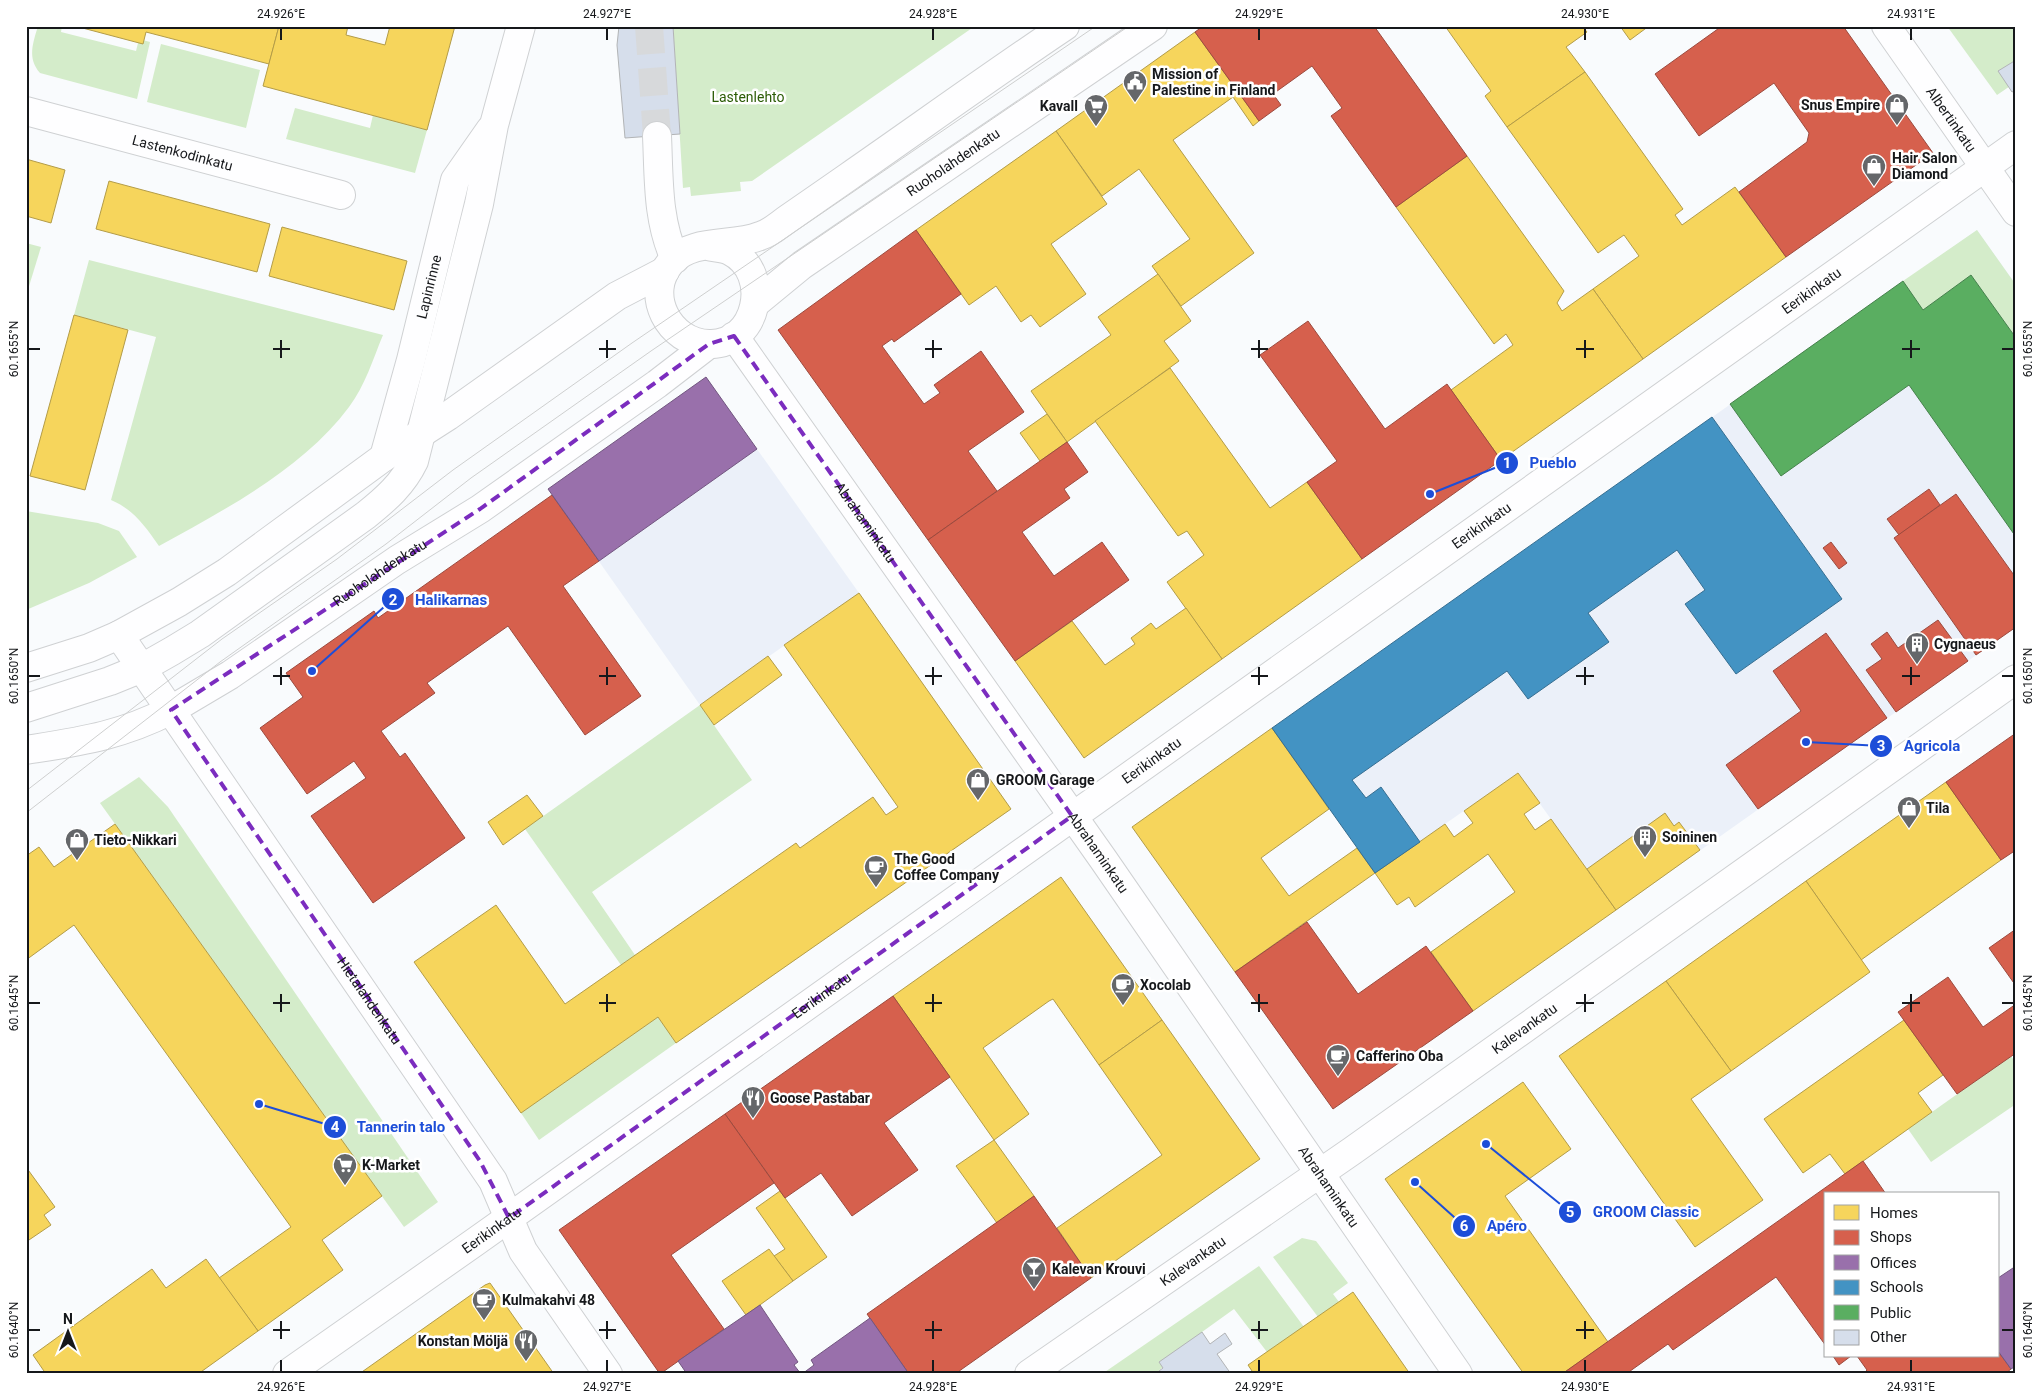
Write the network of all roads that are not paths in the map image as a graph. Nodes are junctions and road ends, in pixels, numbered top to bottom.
1 (521, 26) edge
2 (1065, 26) edge
3 (1153, 26) edge
4 (1886, 26) edge
5 (26, 111) edge
6 (494, 125) junction
7 (657, 136) tunnel mouth
8 (2016, 145) edge
9 (1985, 168) junction
10 (341, 195) dead end
11 (2016, 212) edge
12 (708, 246) junction
13 (670, 265) junction
14 (757, 302) junction
15 (734, 336) junction
16 (709, 344) junction
17 (422, 432) junction
18 (384, 457) junction
19 (119, 635) junction
20 (26, 668) edge
21 (142, 668) junction
22 (2016, 679) edge
23 (26, 708) edge
24 (171, 710) junction
25 (26, 750) edge
26 (1072, 816) junction
27 (1319, 1173) junction
28 (509, 1218) junction
29 (287, 1374) edge
30 (608, 1374) edge
31 (1029, 1374) edge
32 (1458, 1374) edge

1 - 6 street, Lapinrinne
2 - 12 street
3 - 14 street, Ruoholahdenkatu
4 - 9 street, Albertinkatu
5 - 10 street, Lastenkodinkatu
6 - 17 street, Lapinrinne
6 - 18 street, Lapinrinne
7 - 13 street
8 - 9 street, Eerikinkatu
9 - 11 street, Albertinkatu
9 - 26 street, Eerikinkatu
12 - 13 street
12 - 14 street
13 - 16 street
13 - 17 street
14 - 15 street
15 - 16 street
15 - 26 street, Abrahaminkatu
16 - 24 street, Ruoholahdenkatu
17 - 18 street
17 - 21 street
18 - 19 street
19 - 20 street
19 - 21 street, Hietalahdenkatu
21 - 23 street
21 - 24 street, Hietalahdenkatu
22 - 27 street, Kalevankatu
24 - 25 street, Ruoholahdenkatu
24 - 28 street, Hietalahdenkatu
26 - 27 street, Abrahaminkatu
26 - 28 street, Eerikinkatu
27 - 31 street, Kalevankatu
27 - 32 street, Abrahaminkatu
28 - 29 street, Eerikinkatu
28 - 30 street, Hietalahdenkatu

